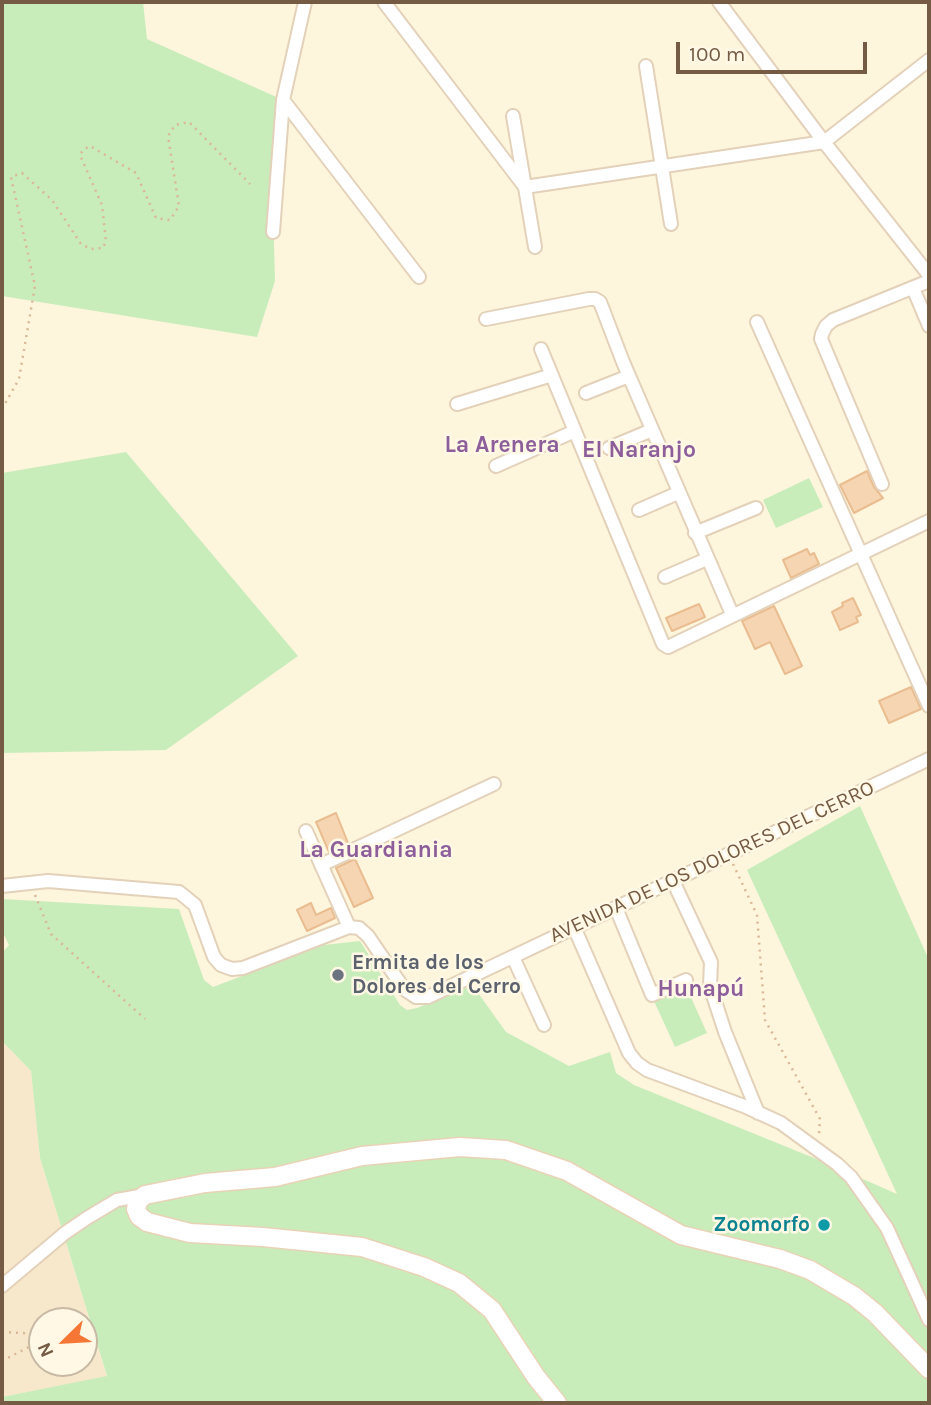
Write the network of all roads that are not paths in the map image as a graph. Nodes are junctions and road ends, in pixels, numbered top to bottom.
1 (305, 2) edge
2 (384, 2) edge
3 (719, 2) edge
4 (929, 60) edge
5 (646, 66) dead end
6 (282, 100) junction
7 (513, 116) dead end
8 (824, 142) junction
9 (662, 165) junction
10 (525, 187) junction
11 (671, 224) dead end
12 (273, 232) dead end
13 (535, 247) dead end
14 (929, 275) edge
15 (419, 277) dead end
16 (929, 281) edge
17 (914, 288) junction
18 (486, 319) dead end
19 (757, 322) dead end
20 (929, 326) edge
21 (541, 349) dead end
22 (552, 375) junction
23 (629, 376) junction
24 (586, 393) dead end
25 (457, 404) dead end
26 (652, 430) junction
27 (575, 431) junction
28 (609, 448) dead end
29 (496, 466) dead end
30 (882, 484) dead end
31 (678, 493) junction
32 (756, 508) dead end
33 (639, 510) dead end
34 (929, 521) edge
35 (695, 533) junction
36 (860, 554) junction
37 (707, 559) junction
38 (666, 577) dead end
39 (732, 614) junction
40 (929, 706) edge
41 (929, 759) edge
42 (494, 784) dead end
43 (306, 831) dead end
44 (321, 865) junction
45 (673, 881) junction
46 (2, 886) edge
47 (615, 908) junction
48 (349, 927) junction
49 (574, 927) junction
50 (513, 957) junction
51 (686, 980) dead end
52 (544, 1025) dead end
53 (758, 1113) junction
54 (145, 1195) junction
55 (5, 1280) edge
56 (929, 1320) edge
57 (929, 1368) edge
58 (557, 1403) edge

1 - 6 street
2 - 10 street
3 - 8 street
4 - 8 street
5 - 9 street
6 - 12 street
6 - 15 street
7 - 10 street
8 - 9 street
8 - 14 street
9 - 10 street
9 - 11 street
10 - 13 street
16 - 17 street
17 - 20 street
17 - 30 street
18 - 23 street
19 - 36 street
21 - 22 street
22 - 25 street
22 - 27 street
23 - 24 street
23 - 26 street
26 - 28 street
26 - 31 street
27 - 29 street
27 - 39 street
31 - 33 street
31 - 35 street
32 - 35 street
34 - 36 street
35 - 37 street
36 - 39 street
36 - 40 street
37 - 38 street
37 - 39 street
41 - 45 street, AVENIDA DE LOS DOLORES DEL CERRO
42 - 44 street
43 - 44 street
44 - 48 street
45 - 47 street, AVENIDA DE LOS DOLORES DEL CERRO
45 - 53 street
46 - 48 street
47 - 49 street, AVENIDA DE LOS DOLORES DEL CERRO
47 - 51 street
48 - 50 street, AVENIDA DE LOS DOLORES DEL CERRO
49 - 50 street, AVENIDA DE LOS DOLORES DEL CERRO
49 - 53 street
50 - 52 street
53 - 56 street
54 - 55 street
54 - 57 street
54 - 58 street

